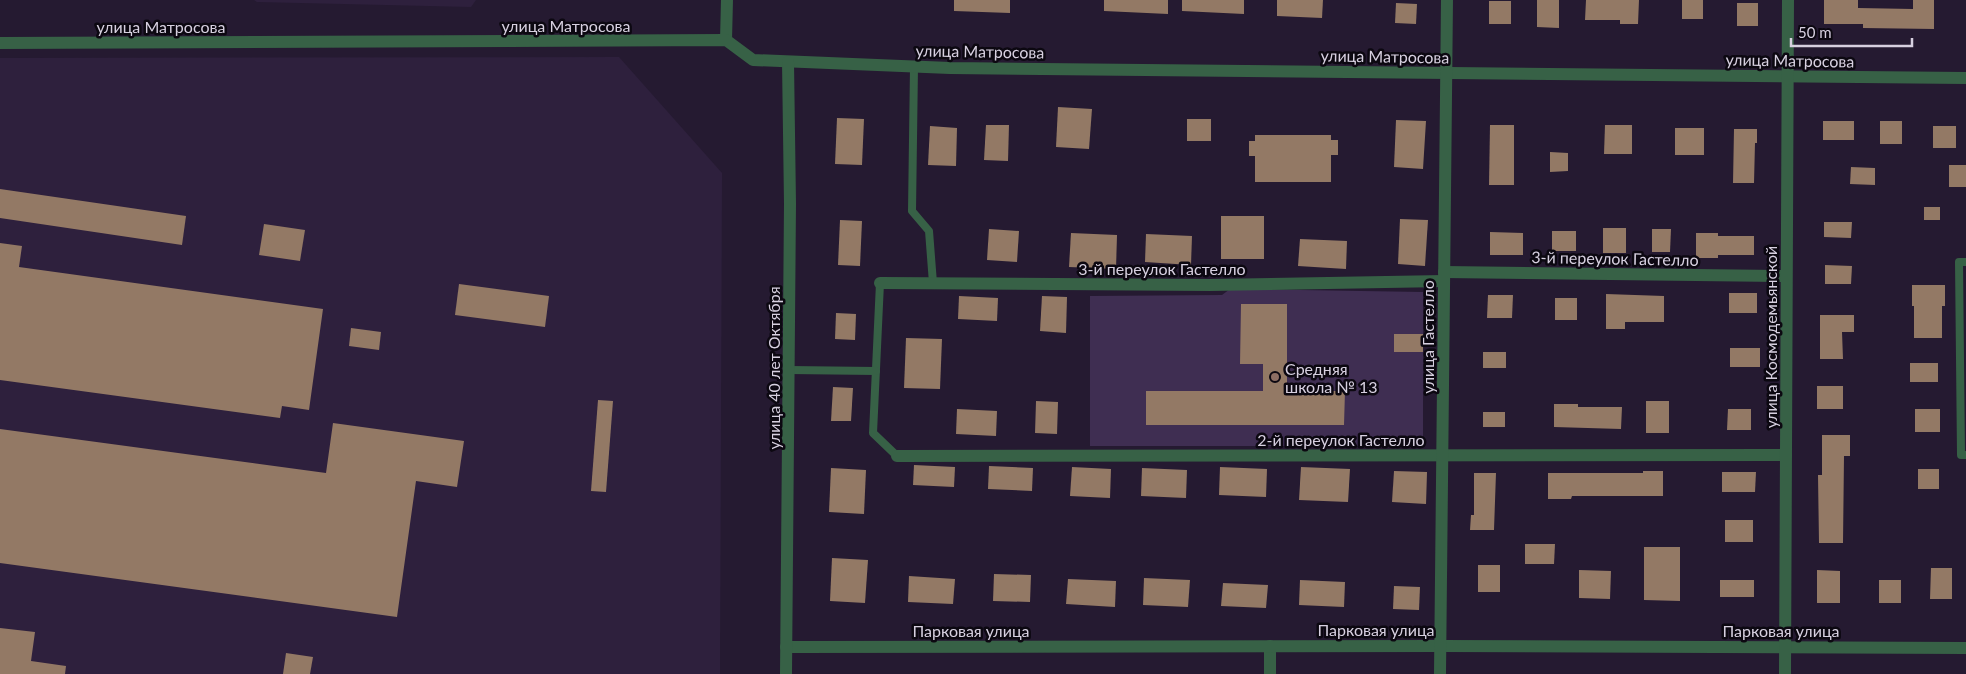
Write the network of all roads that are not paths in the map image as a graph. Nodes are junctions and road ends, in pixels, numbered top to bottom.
1 (727, 0) edge
2 (1448, 0) edge
3 (1788, 0) edge
4 (726, 40) junction
5 (0, 43) edge
6 (788, 62) junction
7 (914, 67) junction
8 (1446, 73) junction
9 (1787, 76) junction
10 (1966, 78) edge
11 (1966, 262) edge
12 (1786, 276) junction
13 (1444, 277) junction
14 (880, 283) joint
15 (933, 283) junction
16 (789, 370) junction
17 (876, 371) junction
18 (1443, 455) junction
19 (1786, 455) junction
20 (897, 456) joint
21 (1966, 456) edge
22 (1270, 646) junction
23 (1441, 646) junction
24 (1785, 646) junction
25 (786, 647) junction
26 (1966, 648) edge
27 (786, 674) edge
28 (1270, 674) edge
29 (1440, 674) edge
30 (1785, 674) edge

1 - 4 street
2 - 8 street, улица Гастелло
3 - 9 street, улица Космодемьянской
4 - 5 street, улица Матросова
4 - 6 street, улица Матросова
6 - 7 street, улица Матросова
6 - 16 street, улица 40 лет Октября
7 - 8 street, улица Матросова
7 - 15 lane
8 - 9 street, улица Матросова
8 - 13 street, улица Гастелло
9 - 10 street, улица Матросова
9 - 12 street, улица Космодемьянской
11 - 21 lane
12 - 13 street, 3-й переулок Гастелло
12 - 19 street, улица Космодемьянской
13 - 15 street, 3-й переулок Гастелло
13 - 18 street, улица Гастелло
14 - 15 street, 3-й переулок Гастелло
14 - 17 lane
16 - 17 lane
16 - 25 street, улица 40 лет Октября
17 - 20 lane
18 - 19 street, 2-й переулок Гастелло
18 - 20 street, 2-й переулок Гастелло
18 - 23 street, улица Гастелло
19 - 24 street, улица Космодемьянской
22 - 23 street, Парковая улица
22 - 25 street, Парковая улица
22 - 28 street
23 - 24 street, Парковая улица
23 - 29 street, улица Гастелло
24 - 26 street, Парковая улица
24 - 30 street, улица Космодемьянской
25 - 27 street, улица 40 лет Октября

